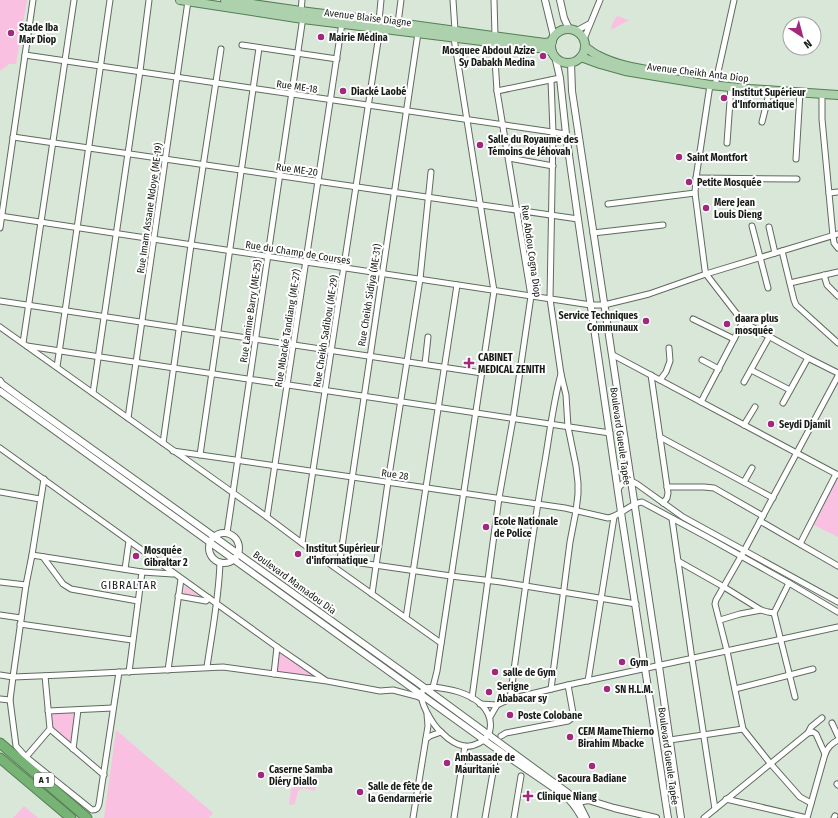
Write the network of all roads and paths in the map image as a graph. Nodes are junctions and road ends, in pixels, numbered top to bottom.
1 (33, 0) edge
2 (74, 0) edge
3 (110, 0) edge
4 (149, 0) edge
5 (225, 0) edge
6 (302, 0) edge
7 (381, 0) edge
8 (401, 0) edge
9 (454, 0) edge
10 (494, 0) edge
11 (545, 0) edge
12 (560, 0) edge
13 (600, 0) edge
14 (734, 0) edge
15 (184, 1) edge
16 (302, 14) junction
17 (342, 23) junction
18 (398, 23) junction
19 (379, 24) junction
20 (590, 24) junction
21 (573, 30) junction
22 (418, 33) junction
23 (454, 34) junction
24 (584, 38) junction
25 (495, 39) junction
26 (553, 40) junction
27 (528, 44) junction
28 (242, 45) dead end
29 (586, 47) junction
30 (259, 48) junction
31 (221, 49) dead end
32 (298, 53) junction
33 (553, 54) junction
34 (25, 55) junction
35 (581, 57) junction
36 (337, 59) junction
37 (65, 60) junction
38 (571, 63) junction
39 (101, 66) junction
40 (140, 72) junction
41 (176, 77) junction
42 (560, 78) junction
43 (551, 80) junction
44 (215, 83) junction
45 (713, 83) junction
46 (731, 87) junction
47 (253, 88) junction
48 (770, 90) junction
49 (838, 90) edge
50 (497, 91) junction
51 (800, 92) junction
52 (292, 94) junction
53 (822, 94) junction
54 (838, 95) edge
55 (330, 100) junction
56 (368, 105) junction
57 (406, 111) junction
58 (468, 120) junction
59 (762, 122) dead end
60 (503, 125) junction
61 (553, 132) junction
62 (566, 134) junction
63 (13, 137) junction
64 (53, 143) junction
65 (727, 143) dead end
66 (89, 148) junction
67 (128, 154) junction
68 (509, 158) junction
69 (166, 159) junction
70 (796, 159) dead end
71 (203, 165) junction
72 (553, 166) junction
73 (241, 170) junction
74 (431, 172) dead end
75 (279, 176) junction
76 (696, 178) junction
77 (797, 179) dead end
78 (318, 182) junction
79 (356, 187) junction
80 (838, 192) edge
81 (394, 193) junction
82 (829, 193) junction
83 (695, 194) junction
84 (429, 198) junction
85 (608, 204) dead end
86 (481, 205) junction
87 (517, 211) junction
88 (1, 216) edge
89 (552, 216) junction
90 (578, 220) junction
91 (41, 222) junction
92 (663, 225) dead end
93 (752, 226) dead end
94 (769, 226) dead end
95 (0, 228) edge
96 (77, 228) junction
97 (593, 233) junction
98 (116, 234) junction
99 (835, 235) edge
100 (153, 239) junction
101 (191, 245) junction
102 (838, 248) edge
103 (229, 251) junction
104 (782, 251) junction
105 (775, 253) junction
106 (267, 256) junction
107 (760, 258) junction
108 (306, 262) junction
109 (343, 268) junction
110 (838, 272) edge
111 (382, 274) junction
112 (706, 274) junction
113 (824, 275) junction
114 (420, 279) junction
115 (790, 283) junction
116 (457, 285) junction
117 (768, 288) dead end
118 (494, 291) junction
119 (531, 296) junction
120 (838, 296) edge
121 (550, 299) junction
122 (0, 301) edge
123 (29, 305) junction
124 (591, 305) junction
125 (604, 305) junction
126 (65, 311) junction
127 (104, 317) junction
128 (694, 319) dead end
129 (142, 322) junction
130 (743, 322) junction
131 (0, 327) edge
132 (180, 328) junction
133 (217, 334) junction
134 (428, 337) dead end
135 (769, 337) junction
136 (255, 339) junction
137 (734, 339) junction
138 (838, 342) edge
139 (25, 344) junction
140 (293, 345) junction
141 (669, 348) dead end
142 (59, 350) junction
143 (331, 350) junction
144 (613, 355) junction
145 (98, 356) junction
146 (370, 356) junction
147 (808, 358) junction
148 (702, 360) dead end
149 (136, 362) junction
150 (407, 362) junction
151 (426, 364) junction
152 (57, 367) junction
153 (444, 367) junction
154 (174, 368) junction
155 (718, 369) junction
156 (751, 370) junction
157 (212, 373) junction
158 (482, 373) junction
159 (561, 374) junction
160 (838, 374) edge
161 (651, 375) junction
162 (249, 379) junction
163 (660, 380) junction
164 (0, 381) edge
165 (744, 382) dead end
166 (287, 385) junction
167 (325, 390) junction
168 (790, 390) junction
169 (0, 391) edge
170 (93, 393) junction
171 (555, 395) junction
172 (566, 395) junction
173 (364, 396) junction
174 (401, 402) junction
175 (701, 402) junction
176 (783, 404) dead end
177 (755, 406) dead end
178 (438, 407) junction
179 (476, 413) junction
180 (128, 418) junction
181 (513, 419) junction
182 (551, 424) junction
183 (744, 425) junction
184 (568, 427) junction
185 (610, 433) junction
186 (660, 437) junction
187 (163, 443) junction
188 (0, 448) edge
189 (173, 451) junction
190 (797, 453) junction
191 (200, 455) junction
192 (237, 460) junction
193 (275, 466) junction
194 (752, 468) dead end
195 (313, 471) junction
196 (837, 474) edge
197 (351, 477) junction
198 (44, 479) junction
199 (631, 480) junction
200 (388, 482) junction
201 (744, 482) junction
202 (667, 487) junction
203 (427, 488) junction
204 (618, 489) junction
205 (0, 492) edge
206 (232, 493) junction
207 (463, 493) junction
208 (499, 498) junction
209 (773, 498) junction
210 (40, 499) junction
211 (663, 503) junction
212 (537, 504) junction
213 (635, 504) junction
214 (576, 511) junction
215 (622, 512) junction
216 (267, 517) junction
217 (614, 517) junction
218 (672, 519) junction
219 (762, 519) junction
220 (227, 533) junction
221 (129, 540) junction
222 (212, 540) junction
223 (302, 543) junction
224 (800, 544) junction
225 (744, 551) junction
226 (32, 555) junction
227 (741, 556) junction
228 (43, 557) junction
229 (236, 557) junction
230 (340, 560) junction
231 (678, 561) junction
232 (220, 562) junction
233 (328, 562) junction
234 (376, 565) junction
235 (838, 566) edge
236 (125, 569) junction
237 (414, 571) junction
238 (142, 572) junction
239 (174, 574) junction
240 (451, 576) junction
241 (181, 579) junction
242 (488, 580) junction
243 (0, 582) edge
244 (789, 583) junction
245 (26, 585) junction
246 (526, 586) junction
247 (724, 587) junction
248 (563, 592) junction
249 (372, 594) junction
250 (178, 596) junction
251 (209, 598) junction
252 (601, 598) junction
253 (138, 601) junction
254 (838, 602) edge
255 (217, 604) junction
256 (636, 604) junction
257 (761, 610) junction
258 (838, 612) edge
259 (774, 613) junction
260 (0, 615) edge
261 (21, 618) junction
262 (406, 618) junction
263 (720, 620) junction
264 (20, 624) junction
265 (838, 627) edge
266 (781, 639) junction
267 (132, 640) junction
268 (440, 643) junction
269 (277, 647) junction
270 (727, 651) junction
271 (692, 659) junction
272 (659, 666) junction
273 (207, 667) junction
274 (646, 669) junction
275 (813, 669) dead end
276 (168, 670) junction
277 (119, 672) junction
278 (129, 672) junction
279 (274, 674) junction
280 (790, 674) junction
281 (0, 675) edge
282 (45, 676) junction
283 (12, 677) junction
284 (327, 681) junction
285 (588, 681) junction
286 (568, 685) junction
287 (433, 687) junction
288 (425, 688) junction
289 (551, 689) junction
290 (735, 689) junction
291 (421, 696) junction
292 (795, 697) dead end
293 (472, 698) junction
294 (0, 699) edge
295 (510, 699) junction
296 (10, 700) junction
297 (480, 704) junction
298 (496, 705) junction
299 (113, 708) junction
300 (78, 710) junction
301 (48, 711) junction
302 (426, 711) junction
303 (490, 717) junction
304 (822, 718) dead end
305 (832, 723) dead end
306 (50, 729) junction
307 (743, 729) junction
308 (441, 732) junction
309 (808, 733) junction
310 (489, 734) junction
311 (704, 735) junction
312 (501, 736) dead end
313 (838, 736) edge
314 (426, 738) junction
315 (484, 740) junction
316 (670, 740) junction
317 (838, 740) edge
318 (0, 743) edge
319 (465, 746) junction
320 (73, 749) junction
321 (825, 754) junction
322 (496, 755) dead end
323 (26, 757) junction
324 (0, 758) edge
325 (770, 763) junction
326 (104, 775) junction
327 (521, 776) dead end
328 (569, 799) junction
329 (726, 799) junction
330 (588, 800) junction
331 (578, 802) junction
332 (811, 803) junction
333 (715, 809) junction
334 (71, 818) edge
335 (87, 818) edge
336 (413, 818) edge
337 (454, 818) edge
338 (485, 818) edge
339 (514, 818) edge
340 (584, 818) edge
341 (656, 818) edge
342 (668, 818) edge
343 (682, 818) edge
344 (704, 818) edge
345 (807, 818) edge

1 - 34 street
2 - 37 street
3 - 39 street
4 - 40 street
5 - 16 main road, Avenue Blaise Diagne
6 - 16 street, Rue Lamine Barry (ME-25)
7 - 19 street, Rue Cheikh Sadibou (ME-29)
8 - 18 street
9 - 23 street
10 - 25 street, Rue Abdou Cogna Diop
11 - 26 street
12 - 21 street
13 - 20 street
14 - 45 street
15 - 16 main road, Avenue Blaise Diagne
15 - 41 street, Rue Imam Assane Ndoye (ME-19)
16 - 17 main road, Avenue Blaise Diagne
16 - 19 main road, Avenue Blaise Diagne
16 - 32 street, Rue Lamine Barry (ME-25)
17 - 19 main road, Avenue Blaise Diagne
17 - 36 street, Rue Mbacké Tandiang (ME-27)
18 - 19 main road, Avenue Blaise Diagne
18 - 23 main road, Avenue Blaise Diagne
19 - 22 main road, Avenue Blaise Diagne
19 - 56 street, Rue Cheikh Sadibou (ME-29)
20 - 21 street
20 - 24 street
21 - 24 main road
21 - 26 main road
22 - 23 main road, Avenue Blaise Diagne
22 - 57 street, Rue Cheikh Sidiya (ME-31)
23 - 25 main road, Avenue Blaise Diagne
23 - 58 street
24 - 29 main road
25 - 27 main road, Avenue Blaise Diagne
25 - 50 street, Rue Abdou Cogna Diop
26 - 27 main road, Avenue Blaise Diagne
26 - 33 main road
27 - 33 main road, Avenue Blaise Diagne
28 - 30 street
29 - 35 main road
29 - 45 main road, Avenue Cheikh Anta Diop
30 - 32 street
30 - 47 street
31 - 44 street
32 - 36 street
32 - 52 street, Rue Lamine Barry (ME-25)
33 - 38 main road
33 - 42 street, Boulevard Gueule Tapée
34 - 37 street, Rue ME-18
34 - 63 street
35 - 38 main road
35 - 45 main road, Avenue Cheikh Anta Diop
36 - 55 street, Rue Mbacké Tandiang (ME-27)
37 - 39 street, Rue ME-18
37 - 64 street
38 - 97 street, Boulevard Gueule Tapée
39 - 40 street, Rue ME-18
39 - 66 street
40 - 41 street, Rue ME-18
40 - 67 street
41 - 44 street, Rue ME-18
41 - 69 street, Rue Imam Assane Ndoye (ME-19)
42 - 43 street
42 - 62 street, Boulevard Gueule Tapée
43 - 50 street
43 - 61 street
44 - 47 street, Rue ME-18
44 - 71 street
45 - 46 main road, Avenue Cheikh Anta Diop
45 - 49 main road, Avenue Cheikh Anta Diop
45 - 76 street
46 - 48 main road, Avenue Cheikh Anta Diop
46 - 65 street
47 - 52 street, Rue ME-18
47 - 73 street
48 - 51 main road, Avenue Cheikh Anta Diop
48 - 59 street
50 - 60 street, Rue Abdou Cogna Diop
51 - 53 main road, Avenue Cheikh Anta Diop
51 - 70 street
52 - 55 street, Rue ME-18
52 - 75 street, Rue Lamine Barry (ME-25)
53 - 54 main road, Avenue Cheikh Anta Diop
53 - 82 street
55 - 56 street, Rue ME-18
55 - 78 street, Rue Mbacké Tandiang (ME-27)
56 - 57 street, Rue ME-18
56 - 79 street, Rue Cheikh Sadibou (ME-29)
57 - 58 street, Rue ME-18
57 - 81 street, Rue Cheikh Sidiya (ME-31)
58 - 60 street, Rue ME-18
58 - 86 street
60 - 61 street, Rue ME-18
60 - 68 street, Rue Abdou Cogna Diop
61 - 62 street, Rue ME-18
61 - 72 street
62 - 90 street, Boulevard Gueule Tapée
63 - 64 street, Rue ME-20
63 - 88 street
64 - 66 street, Rue ME-20
64 - 91 street
66 - 67 street, Rue ME-20
66 - 96 street
67 - 69 street, Rue ME-20
67 - 98 street
68 - 72 street
68 - 87 street, Rue Abdou Cogna Diop
69 - 71 street, Rue ME-20
69 - 100 street, Rue Imam Assane Ndoye (ME-19)
71 - 73 street, Rue ME-20
71 - 101 street
72 - 89 street
73 - 75 street, Rue ME-20
73 - 103 street
74 - 84 street
75 - 78 street, Rue ME-20
75 - 106 street, Rue Lamine Barry (ME-25)
76 - 77 street
76 - 83 street
78 - 79 street, Rue ME-20
78 - 108 street, Rue Mbacké Tandiang (ME-27)
79 - 81 street, Rue ME-20
79 - 109 street, Rue Cheikh Sadibou (ME-29)
80 - 82 street
81 - 84 street, Rue ME-20
81 - 111 street, Rue Cheikh Sidiya (ME-31)
82 - 99 street
83 - 85 street
83 - 112 street
84 - 86 street, Rue ME-20
84 - 114 street
86 - 87 street, Rue ME-20
86 - 118 street
87 - 89 street, Rue ME-20
87 - 119 street, Rue Abdou Cogna Diop
88 - 91 street, Rue du Champ de Courses
88 - 95 street
89 - 90 street, Rue ME-20
89 - 121 street
90 - 124 street, Boulevard Gueule Tapée
91 - 96 street, Rue du Champ de Courses
91 - 123 street
92 - 97 street
93 - 107 street
94 - 105 street
96 - 98 street, Rue du Champ de Courses
96 - 126 street
97 - 125 street, Boulevard Gueule Tapée
98 - 100 street, Rue du Champ de Courses
98 - 127 street
99 - 102 street
99 - 104 street, Rue du Champ de Courses
100 - 101 street, Rue du Champ de Courses
100 - 129 street, Rue Imam Assane Ndoye (ME-19)
101 - 103 street, Rue du Champ de Courses
101 - 132 street
103 - 106 street, Rue du Champ de Courses
103 - 133 street
104 - 105 street, Rue du Champ de Courses
104 - 115 street
105 - 107 street, Rue du Champ de Courses
106 - 108 street, Rue du Champ de Courses
106 - 136 street, Rue Lamine Barry (ME-25)
107 - 112 street, Rue du Champ de Courses
107 - 117 street
108 - 109 street, Rue du Champ de Courses
108 - 140 street, Rue Mbacké Tandiang (ME-27)
109 - 111 street, Rue du Champ de Courses
109 - 143 street, Rue Cheikh Sadibou (ME-29)
110 - 113 street
111 - 114 street, Rue du Champ de Courses
111 - 146 street, Rue Cheikh Sidiya (ME-31)
112 - 125 street, Rue du Champ de Courses
112 - 130 street
113 - 115 street
113 - 120 street
114 - 116 street, Rue du Champ de Courses
114 - 150 street
115 - 138 street
116 - 118 street, Rue du Champ de Courses
116 - 153 street
118 - 119 street, Rue du Champ de Courses
118 - 158 street
119 - 121 street, Rue du Champ de Courses
119 - 181 street, Rue Abdou Cogna Diop
121 - 124 street, Rue du Champ de Courses
121 - 159 street
122 - 123 street
123 - 126 street
123 - 139 street
124 - 125 street, Rue du Champ de Courses
124 - 185 street, Boulevard Gueule Tapée
125 - 144 street, Boulevard Gueule Tapée
126 - 127 street
126 - 142 street
127 - 129 street
127 - 145 street
128 - 137 street
129 - 132 street
129 - 149 street, Rue Imam Assane Ndoye (ME-19)
130 - 135 street
130 - 137 street
131 - 139 street
132 - 133 street
132 - 154 street
133 - 136 street
133 - 157 street
134 - 151 street
135 - 147 street
135 - 156 street
136 - 140 street
136 - 162 street, Rue Lamine Barry (ME-25)
137 - 155 street
139 - 142 street
139 - 152 street
140 - 143 street
140 - 166 street, Rue Mbacké Tandiang (ME-27)
141 - 163 street
142 - 145 street
142 - 152 street
143 - 146 street
143 - 167 street, Rue Cheikh Sadibou (ME-29)
144 - 161 street
144 - 199 street, Boulevard Gueule Tapée
145 - 149 street
145 - 170 street
146 - 150 street
146 - 173 street, Rue Cheikh Sidiya (ME-31)
147 - 160 street
147 - 168 street
148 - 155 street
149 - 154 street
149 - 180 street, Rue Imam Assane Ndoye (ME-19)
150 - 151 street
150 - 174 street
151 - 153 street
152 - 170 street
153 - 158 street
153 - 178 street
154 - 157 street
154 - 187 street
155 - 175 street
156 - 165 street
156 - 168 street
157 - 162 street
157 - 191 street
158 - 179 street
159 - 171 street
159 - 172 street
160 - 190 street
161 - 163 street
161 - 186 street
162 - 166 street
162 - 192 street, Rue Lamine Barry (ME-25)
163 - 175 street
164 - 222 street, Boulevard Mamadou Dia
166 - 167 street
166 - 193 street, Rue Mbacké Tandiang (ME-27)
167 - 173 street
167 - 195 street, Rue Cheikh Sadibou (ME-29)
168 - 176 street
169 - 222 street, Boulevard Mamadou Dia
170 - 180 street
171 - 172 street
171 - 182 street
172 - 184 street
173 - 174 street
173 - 197 street, Rue Cheikh Sidiya (ME-31)
174 - 178 street
174 - 200 street
175 - 183 street
177 - 183 street
178 - 179 street
178 - 203 street
179 - 181 street
179 - 207 street
180 - 187 street
181 - 182 street
181 - 208 street, Rue Abdou Cogna Diop
182 - 184 street
182 - 212 street
183 - 190 street
184 - 185 street
184 - 214 street
185 - 204 street, Boulevard Gueule Tapée
186 - 201 street
186 - 202 street
187 - 189 street
188 - 198 street
189 - 191 street, Rue 28
189 - 206 street
190 - 196 street
190 - 209 street
191 - 192 street, Rue 28
192 - 193 street, Rue 28
192 - 206 street, Rue Lamine Barry (ME-25)
193 - 195 street, Rue 28
193 - 216 street, Rue Mbacké Tandiang (ME-27)
194 - 201 street
195 - 197 street, Rue 28
195 - 223 street, Rue Cheikh Sadibou (ME-29)
196 - 224 street
197 - 200 street, Rue 28
197 - 230 street, Rue Cheikh Sidiya (ME-31)
198 - 210 street
198 - 221 street
199 - 204 street
199 - 211 street
199 - 213 street, Boulevard Gueule Tapée
200 - 203 street, Rue 28
200 - 234 street
201 - 209 street
202 - 211 street
202 - 219 street
203 - 207 street, Rue 28
203 - 237 street
204 - 215 street, Boulevard Gueule Tapée
205 - 210 street
206 - 216 street
206 - 220 street, Rue Lamine Barry (ME-25)
207 - 208 street, Rue 28
207 - 240 street
208 - 212 street, Rue 28
208 - 242 street, Rue Abdou Cogna Diop
209 - 219 street
210 - 226 street
211 - 225 street
212 - 214 street, Rue 28
212 - 246 street
213 - 215 street
213 - 218 street
213 - 272 street, Boulevard Gueule Tapée
214 - 217 street, Rue 28
214 - 248 street
215 - 217 street
215 - 256 street, Boulevard Gueule Tapée
216 - 223 street
217 - 252 street
218 - 227 street
218 - 231 street
219 - 224 street
219 - 225 street
220 - 222 street
220 - 229 street
221 - 236 street
221 - 239 street
222 - 229 street, Boulevard Mamadou Dia
222 - 232 street
223 - 233 street
224 - 235 street
225 - 227 street
225 - 254 street
226 - 228 street
226 - 245 street
227 - 244 street
227 - 247 street
228 - 236 street
228 - 253 street
229 - 232 street
229 - 288 street, Boulevard Mamadou Dia
229 - 291 street, Boulevard Mamadou Dia
230 - 233 street
230 - 234 street
231 - 247 street
231 - 271 street
232 - 255 street
233 - 249 street
234 - 237 street
234 - 249 street
236 - 238 street
237 - 240 street
237 - 262 street
238 - 239 street
238 - 253 street
239 - 241 street
240 - 242 street
240 - 268 street
241 - 250 street
241 - 251 street
242 - 246 street
242 - 293 street, Rue Abdou Cogna Diop
243 - 245 street
244 - 258 street
244 - 259 street
245 - 261 street
246 - 248 street
246 - 295 street
247 - 257 street
247 - 263 street
248 - 252 street
248 - 289 street
249 - 262 street
250 - 251 street
250 - 276 street
251 - 255 street
252 - 256 street
252 - 285 street
253 - 267 street
255 - 269 street
255 - 273 street
256 - 274 street, Boulevard Gueule Tapée
257 - 259 street
257 - 263 street
259 - 266 street
260 - 261 street
261 - 264 street
262 - 268 street
263 - 270 street
264 - 267 street
264 - 283 street
265 - 266 street
266 - 270 street
266 - 280 street
267 - 278 street
268 - 287 street
269 - 279 street
269 - 284 street
270 - 271 street
270 - 290 street
271 - 272 street
271 - 311 street
272 - 274 street
272 - 316 street, Boulevard Gueule Tapée
273 - 276 street
273 - 279 street
274 - 285 street
274 - 342 street, Boulevard Gueule Tapée
275 - 280 street
276 - 278 street
277 - 278 street
277 - 282 street
277 - 299 street
279 - 284 street
280 - 290 street
280 - 292 street
281 - 283 street
282 - 283 street
282 - 301 street
283 - 296 street
284 - 291 street
285 - 286 street
286 - 289 street
286 - 312 street
287 - 288 street
287 - 293 street
288 - 291 street
288 - 310 street, Boulevard Mamadou Dia
289 - 295 street
290 - 307 street
291 - 302 street
291 - 315 street, Boulevard Mamadou Dia
293 - 297 street
294 - 296 street
295 - 298 street
296 - 323 street
297 - 298 street
297 - 303 street
298 - 303 street
299 - 300 street
299 - 326 street
300 - 301 street
300 - 320 street
301 - 306 street
302 - 308 street
302 - 314 street
303 - 310 street
304 - 309 street
305 - 313 street
306 - 320 street
306 - 323 street
307 - 311 street
307 - 325 street
308 - 314 street
308 - 319 street
309 - 321 street
309 - 325 street
310 - 315 street
310 - 331 street, Boulevard Mamadou Dia
311 - 316 street
311 - 333 street
314 - 336 street
315 - 319 street
315 - 328 street, Boulevard Mamadou Dia
316 - 343 street, Boulevard Gueule Tapée
317 - 321 street
318 - 335 highway, A 1
319 - 337 street
320 - 326 street
321 - 332 street
322 - 338 street
323 - 326 street
324 - 334 highway, A 1
325 - 329 street
325 - 332 street
327 - 339 street
328 - 331 street
328 - 340 street
329 - 333 street
329 - 345 street
330 - 331 street
330 - 340 street
330 - 341 street
331 - 340 street
332 - 345 street
333 - 344 street

